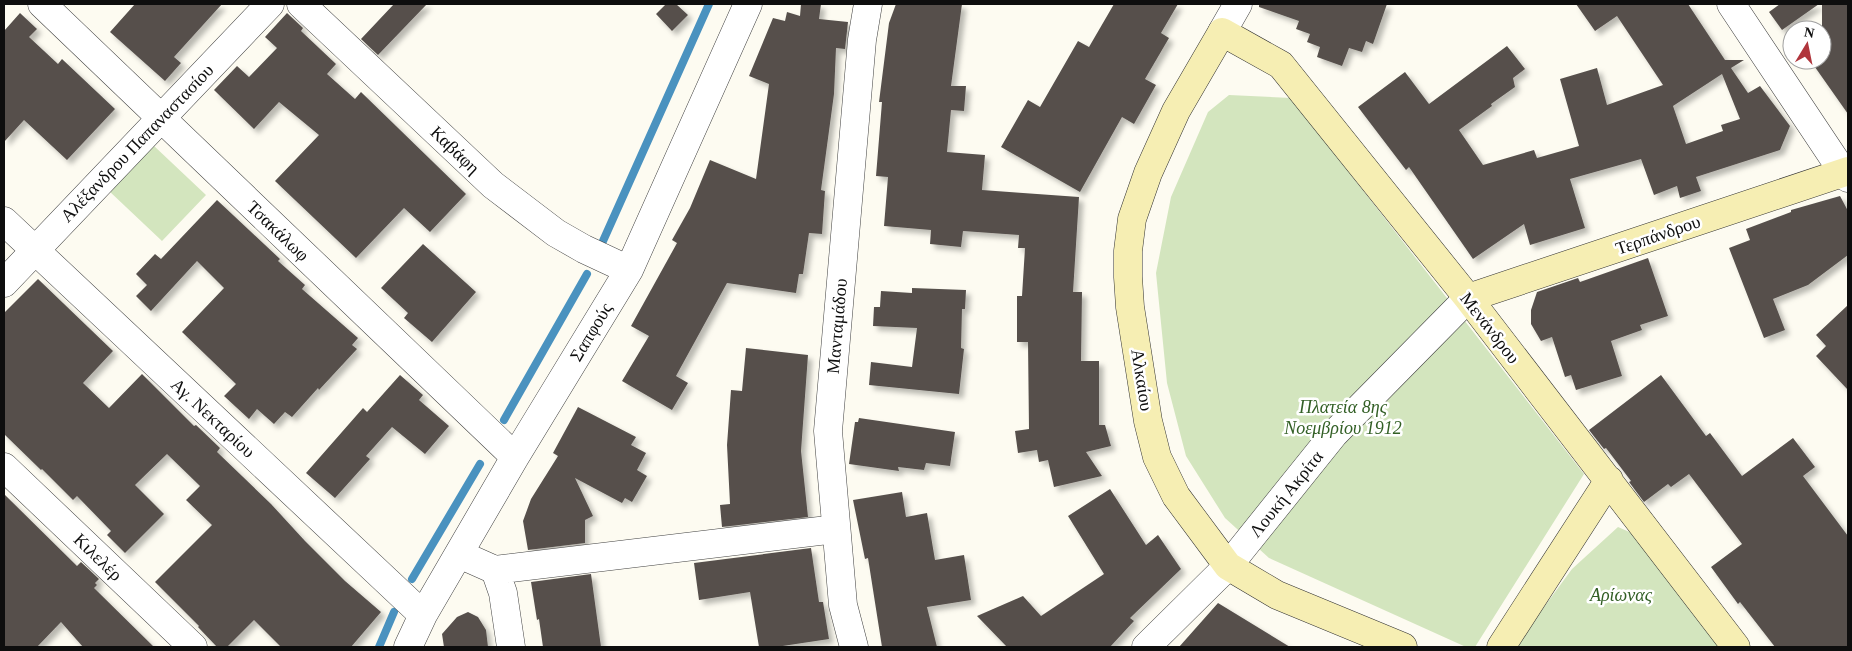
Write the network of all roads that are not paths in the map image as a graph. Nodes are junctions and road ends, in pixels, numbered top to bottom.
1 (42, 4) edge
2 (270, 4) edge
3 (301, 4) edge
4 (748, 4) edge
5 (868, 4) edge
6 (1238, 4) edge
7 (1731, 4) edge
8 (1222, 32) junction
9 (160, 118) junction
10 (1846, 174) edge
11 (4, 221) edge
12 (34, 251) junction
13 (629, 270) junction
14 (4, 283) edge
15 (1468, 298) junction
16 (515, 457) junction
17 (4, 467) edge
18 (1609, 480) junction
19 (836, 529) junction
20 (458, 554) junction
21 (1228, 566) junction
22 (495, 570) junction
23 (424, 615) junction
24 (193, 647) edge
25 (408, 647) edge
26 (511, 647) edge
27 (854, 647) edge
28 (1146, 647) edge
29 (1403, 647) edge
30 (1501, 647) edge
31 (1736, 647) edge

1 - 9 street, Τσακάλωφ
2 - 9 street, Αλέξανδρου Παπαναστασίου
3 - 13 street, Καβάφη
4 - 13 street, Σαπφούς
5 - 19 street, Μανταμάδου
6 - 8 street, Αλκαίου
7 - 10 street
8 - 15 street, Μενάνδρου
8 - 21 street, Αλκαίου
9 - 12 street, Αλέξανδρου Παπαναστασίου
9 - 16 street, Τσακάλωφ
10 - 15 street, Τερπάνδρου
11 - 12 street, Αγ. Νεκταρίου
12 - 14 street, Αλέξανδρου Παπαναστασίου
12 - 23 street, Αγ. Νεκταρίου
13 - 16 street, Σαπφούς
15 - 18 street, Μενάνδρου
15 - 21 street, Λουκή Ακρίτα
16 - 20 street, Σαπφούς
17 - 24 street, Κιλελέρ
18 - 30 street
18 - 31 street, Μενάνδρου
19 - 22 street
19 - 27 street, Μανταμάδου
20 - 22 street
20 - 23 street, Σαπφούς
21 - 28 street, Λουκή Ακρίτα
21 - 29 street, Αλκαίου
22 - 26 street
23 - 25 street, Σαπφούς

